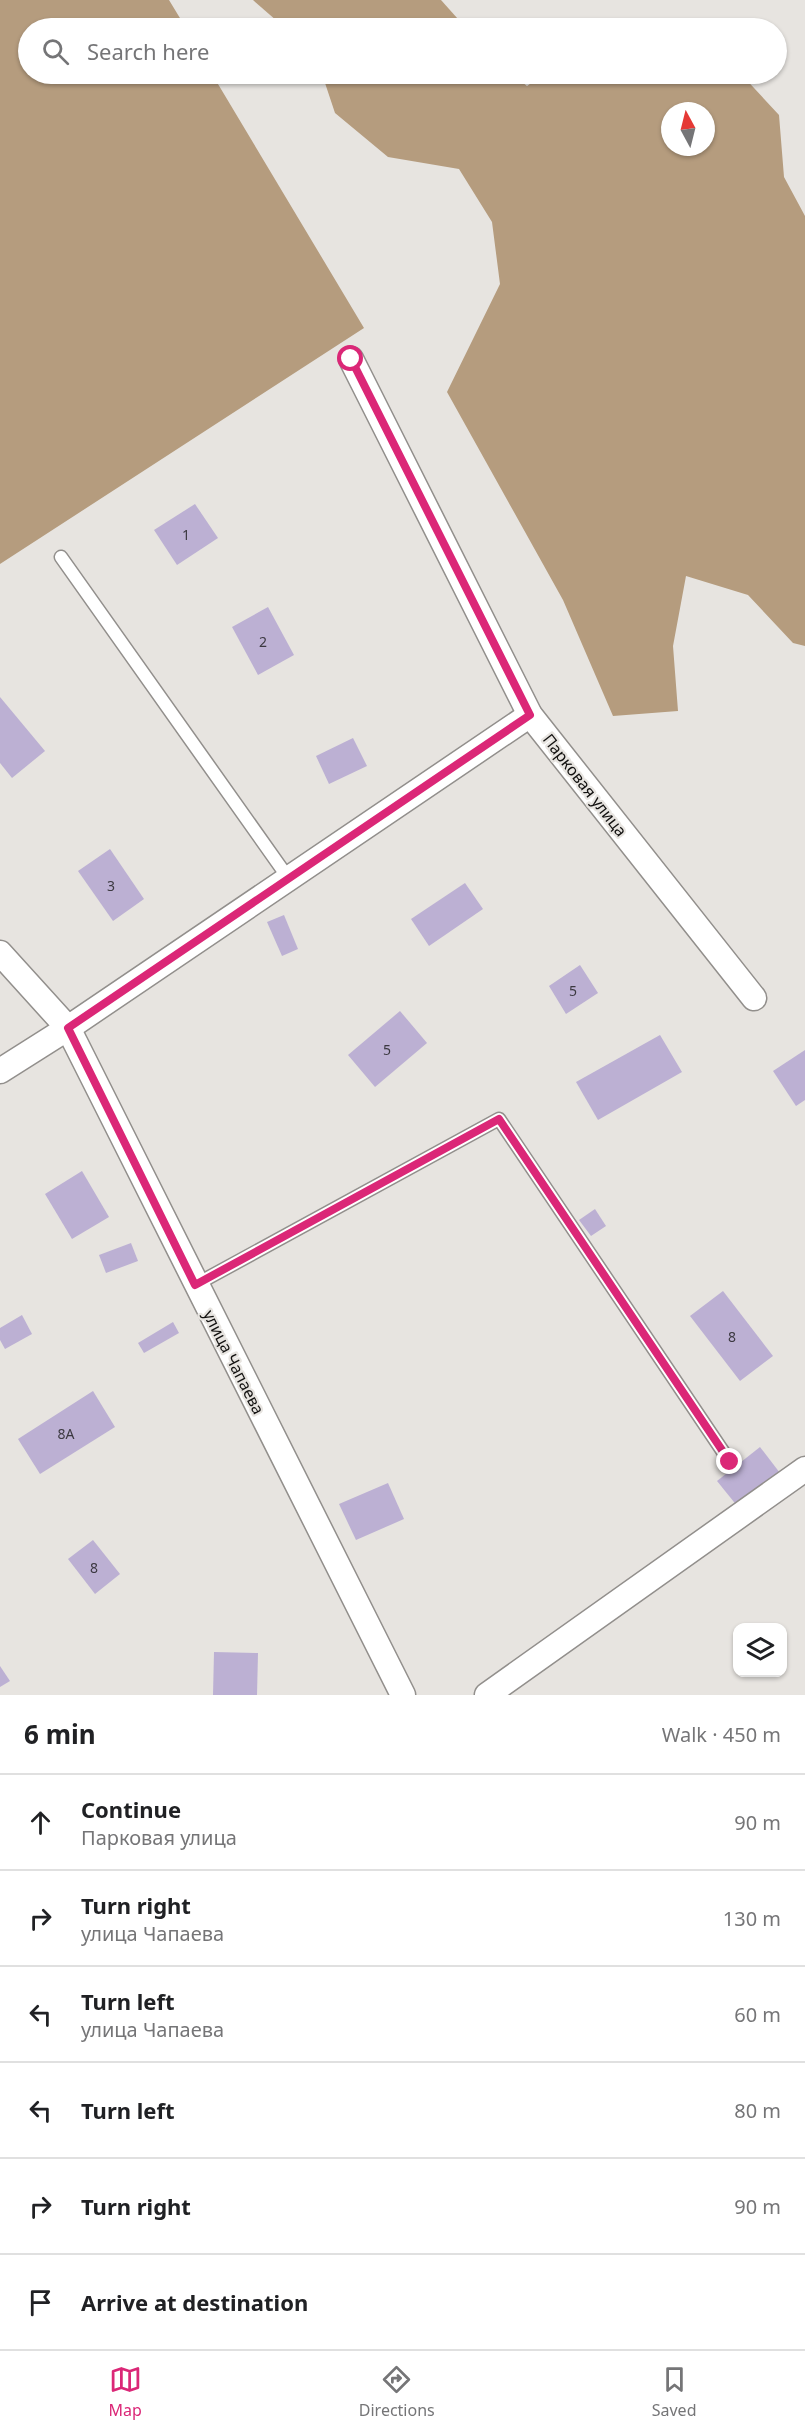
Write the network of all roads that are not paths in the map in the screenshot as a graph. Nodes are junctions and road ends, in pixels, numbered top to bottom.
1 (351, 359) dead end
2 (61, 557) dead end
3 (530, 715) junction
4 (289, 879) junction
5 (0, 953) edge
6 (754, 998) dead end
7 (68, 1028) junction
8 (0, 1071) edge
9 (195, 1285) junction
10 (730, 1462) dead end
11 (805, 1469) edge
12 (403, 1695) edge
13 (487, 1695) edge

1 - 3 street, Парковая улица
2 - 4 lane
3 - 4 street
3 - 6 street, Парковая улица
4 - 7 street
5 - 7 street, улица Чапаева
7 - 8 street
7 - 9 street, улица Чапаева
9 - 10 lane
9 - 12 street, улица Чапаева
11 - 13 street

